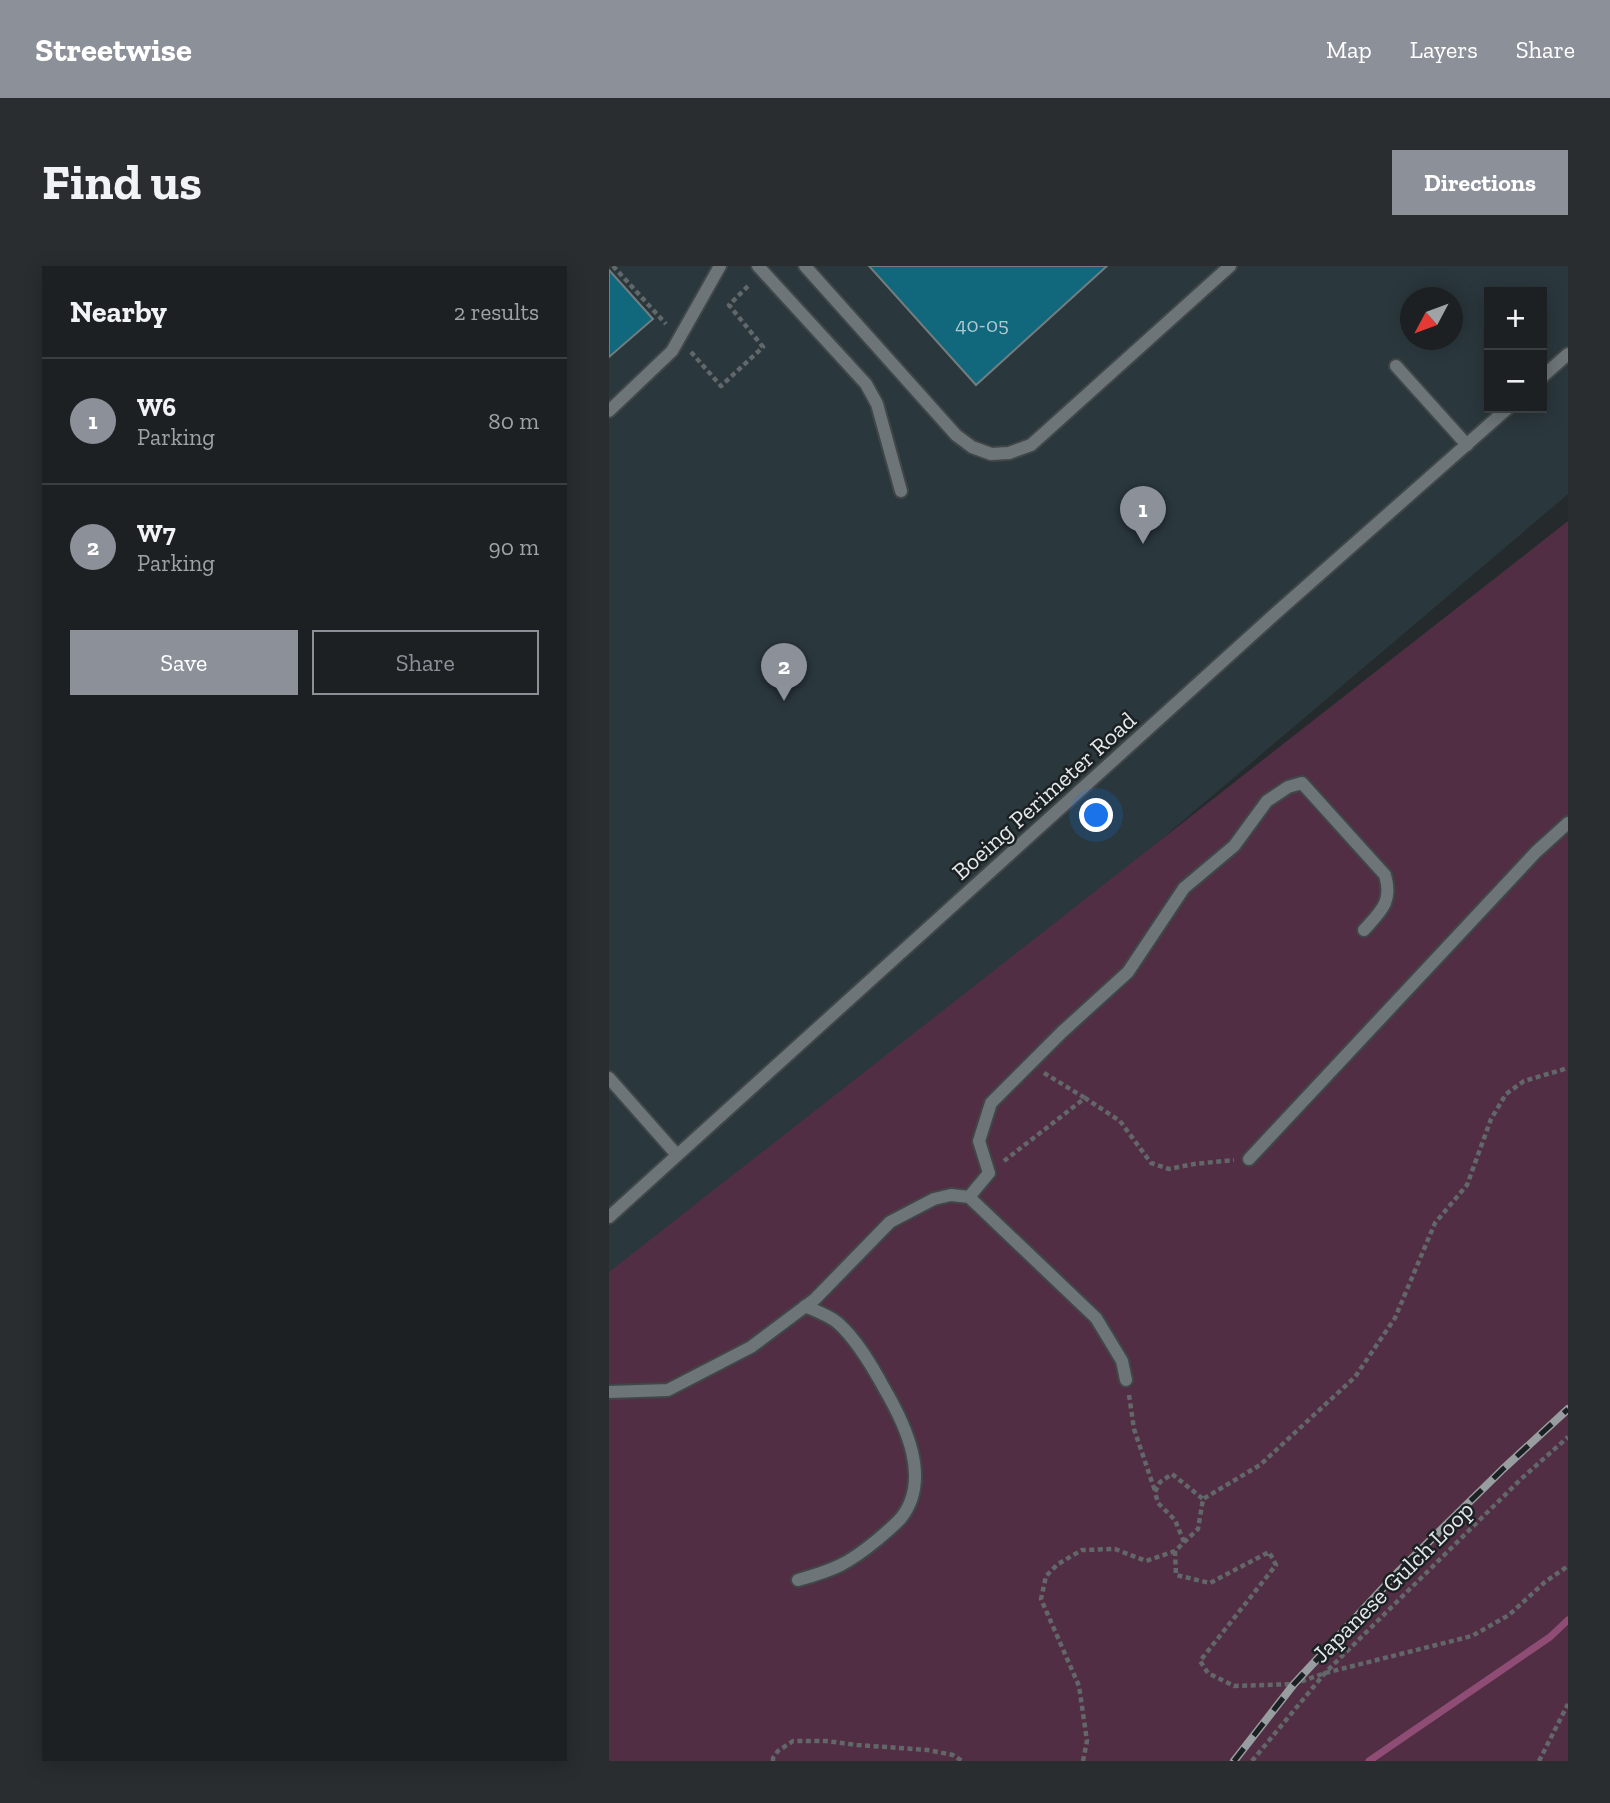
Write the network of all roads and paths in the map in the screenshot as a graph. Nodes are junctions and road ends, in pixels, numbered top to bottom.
1 (720, 266) edge
2 (758, 266) edge
3 (805, 266) edge
4 (1230, 266) edge
5 (1568, 354) edge
6 (1396, 366) dead end
7 (1547, 373) edge
8 (609, 411) edge
9 (1502, 413) edge
10 (1467, 444) junction
11 (901, 491) dead end
12 (1568, 822) edge
13 (1364, 930) dead end
14 (1030, 1064) junction
15 (1568, 1068) edge
16 (609, 1078) edge
17 (1085, 1098) junction
18 (677, 1154) junction
19 (1249, 1159) joint
20 (989, 1173) junction
21 (969, 1198) junction
22 (609, 1217) edge
23 (805, 1307) junction
24 (1126, 1380) joint
25 (609, 1392) edge
26 (1568, 1437) edge
27 (1155, 1492) junction
28 (1203, 1499) junction
29 (1185, 1542) junction
30 (1175, 1551) junction
31 (1568, 1566) edge
32 (798, 1580) dead end
33 (1325, 1673) junction
34 (1568, 1704) edge
35 (773, 1761) edge
36 (962, 1761) edge
37 (1083, 1761) edge
38 (1252, 1761) edge
39 (1539, 1761) edge

1 - 8 lane
2 - 11 lane
3 - 4 lane
5 - 7 lane
6 - 10 lane
9 - 10 lane, Boeing Perimeter Road
10 - 18 lane, Boeing Perimeter Road
12 - 19 lane
13 - 14 lane
14 - 17 path
14 - 20 lane
15 - 28 path
16 - 18 lane
17 - 19 path
17 - 20 path
18 - 22 lane, Boeing Perimeter Road
20 - 21 lane
21 - 23 lane
21 - 24 lane
23 - 25 lane
23 - 32 lane
24 - 27 path
26 - 33 path, Japanese Gulch Loop
27 - 28 path
27 - 29 path
28 - 29 path
29 - 30 path
30 - 33 path
30 - 37 path
31 - 33 path
33 - 38 path, Japanese Gulch Loop
34 - 39 path
35 - 36 path

